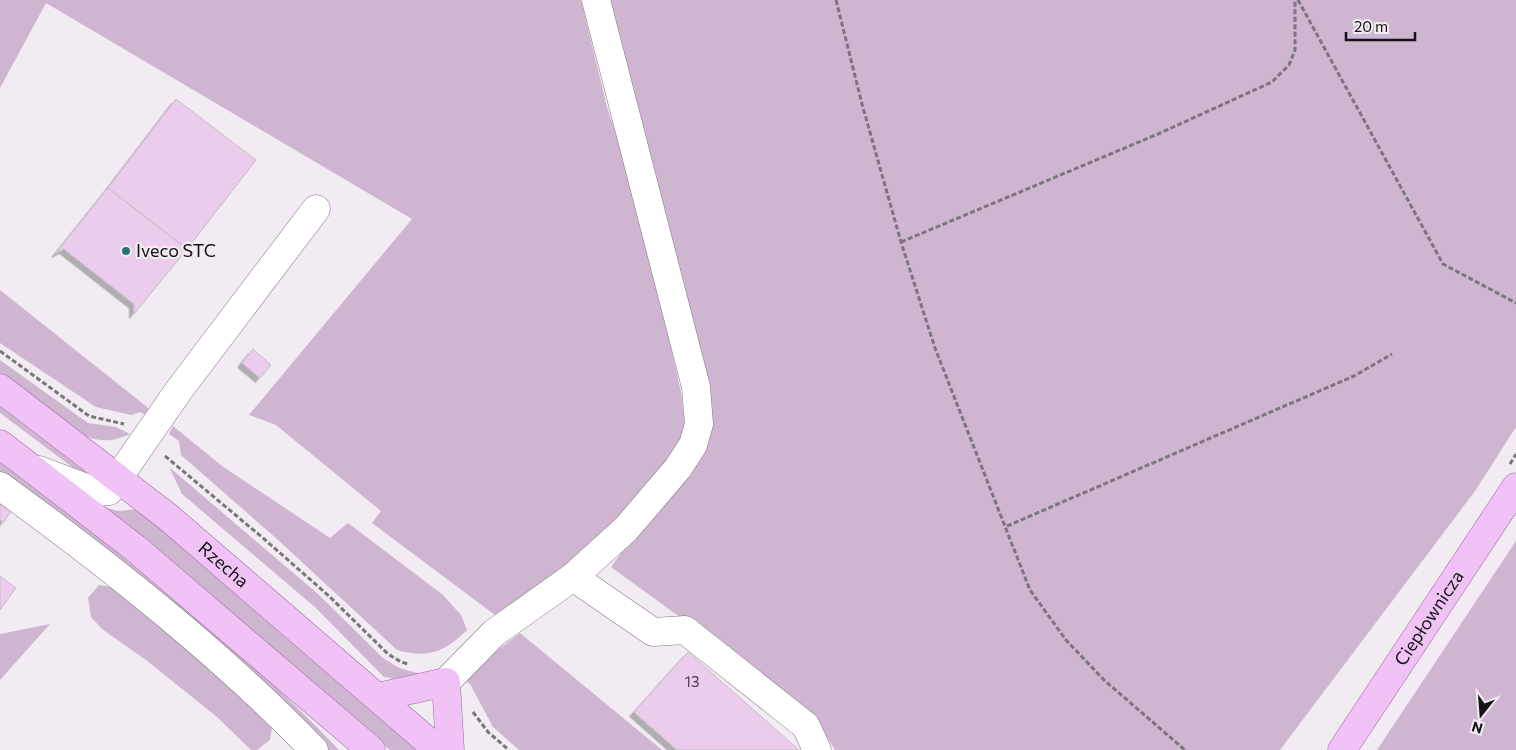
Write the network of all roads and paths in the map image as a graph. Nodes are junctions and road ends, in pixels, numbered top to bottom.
1 (596, 0) edge
2 (836, 0) edge
3 (1297, 0) edge
4 (316, 210) dead end
5 (901, 242) junction
6 (1516, 303) edge
7 (0, 351) edge
8 (1392, 354) dead end
9 (0, 388) edge
10 (146, 440) junction
11 (0, 444) edge
12 (31, 467) junction
13 (119, 478) junction
14 (0, 486) edge
15 (1516, 487) edge
16 (1007, 526) junction
17 (573, 576) junction
18 (409, 664) dead end
19 (446, 682) junction
20 (378, 698) junction
21 (314, 750) edge
22 (370, 750) edge
23 (438, 750) edge
24 (450, 750) edge
25 (509, 750) edge
26 (817, 750) edge
27 (1184, 750) edge
28 (1342, 750) edge

1 - 17 street
2 - 5 path
3 - 5 path
3 - 6 path
4 - 10 street
5 - 16 path
7 - 10 path
8 - 16 path
9 - 13 main road, Rzecha
10 - 13 street
10 - 18 path
11 - 12 main road
12 - 13 street
12 - 22 main road
13 - 20 main road, Rzecha
14 - 21 street
15 - 28 main road, Ciepłownicza
16 - 27 path
17 - 19 street
17 - 26 street
19 - 20 main road
19 - 24 main road
19 - 25 path
20 - 23 main road, Rzecha

